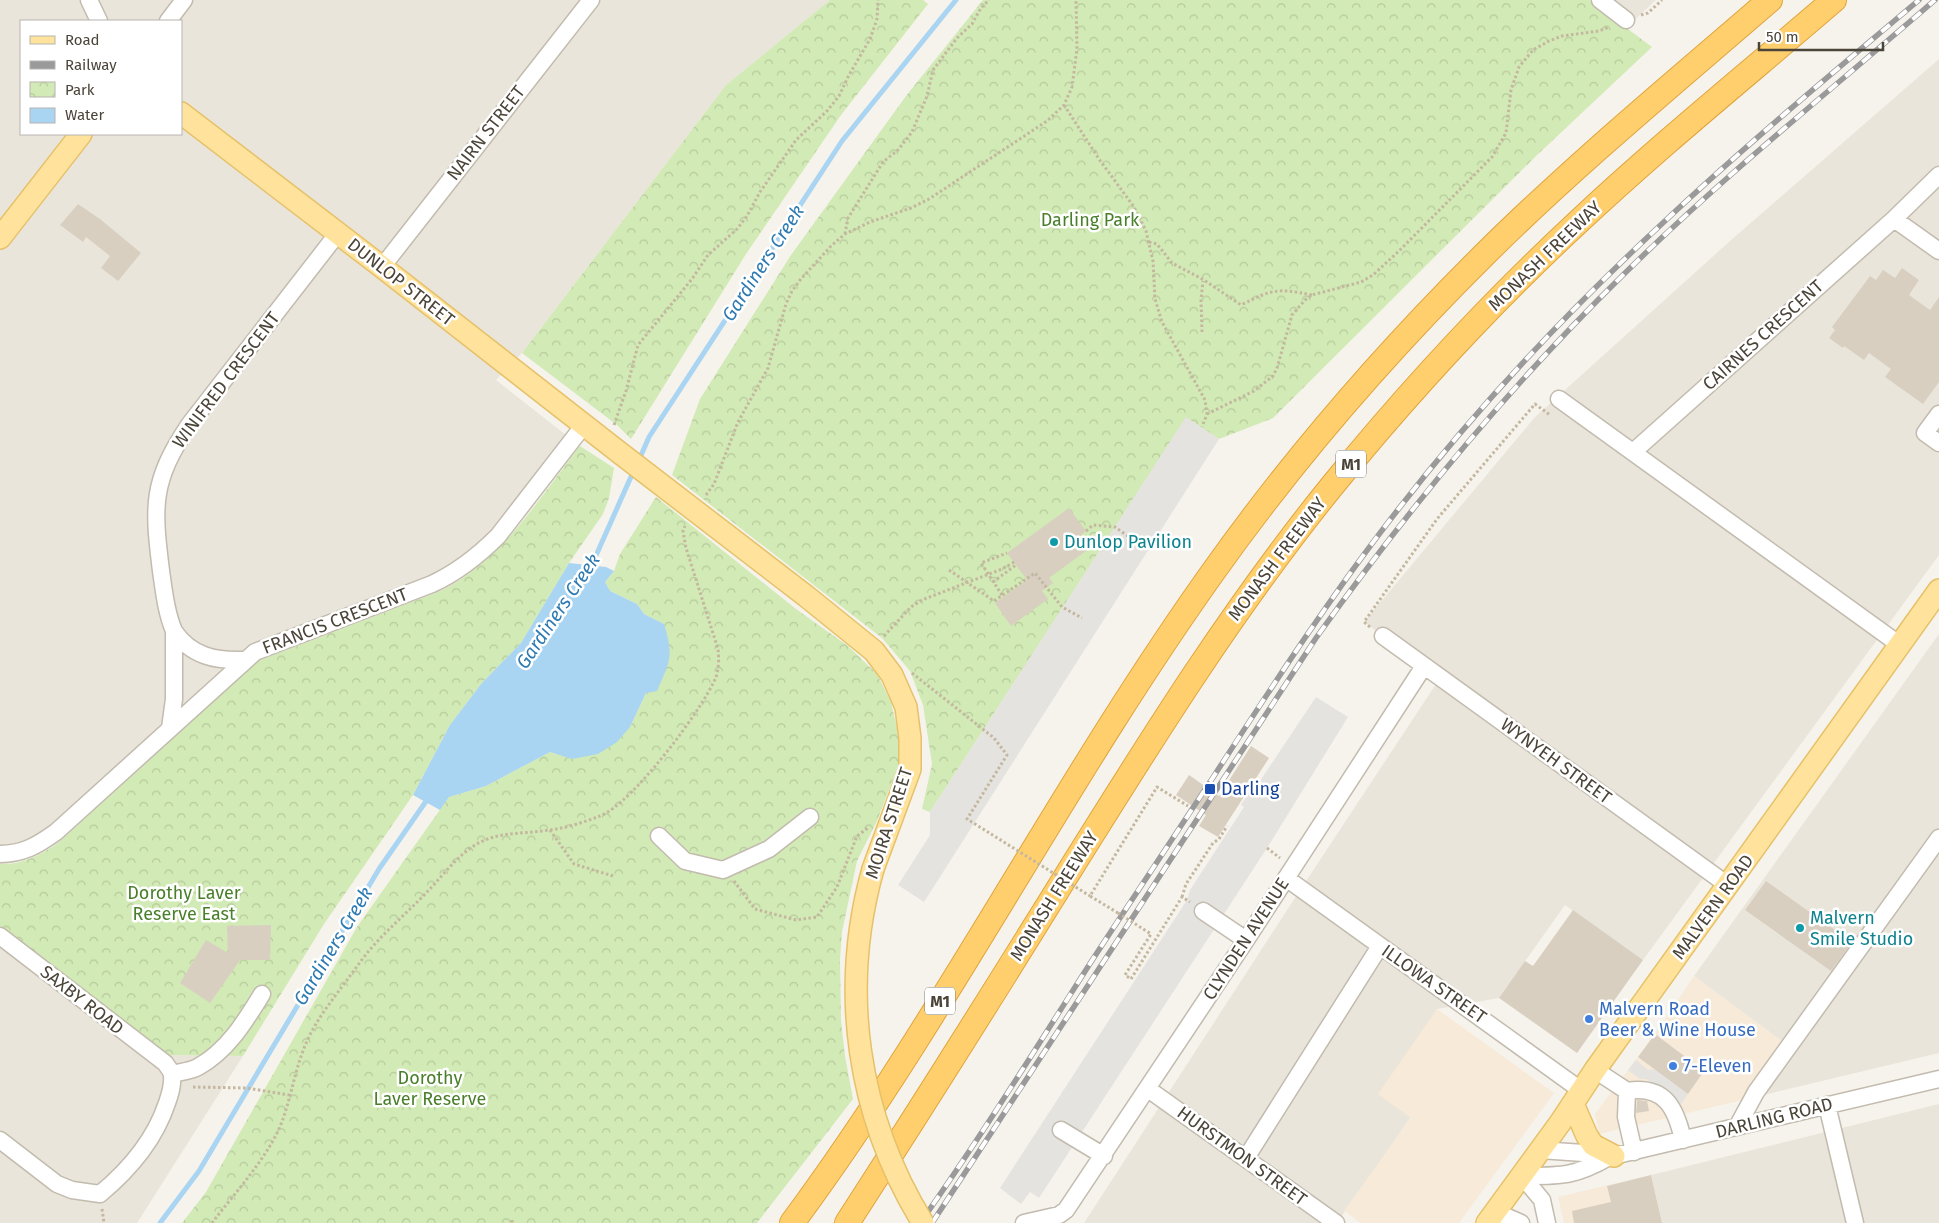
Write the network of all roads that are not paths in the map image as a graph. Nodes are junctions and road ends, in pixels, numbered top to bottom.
1 (184, 0) edge
2 (590, 0) edge
3 (1600, 0) edge
4 (1770, 0) edge
5 (1834, 0) edge
6 (168, 20) edge
7 (1626, 20) road end
8 (182, 114) edge
9 (80, 135) edge
10 (1939, 174) edge
11 (1894, 219) junction
12 (338, 233) junction
13 (0, 238) edge
14 (1939, 251) edge
15 (382, 267) junction
16 (1559, 399) dead end
17 (1939, 414) edge
18 (584, 425) junction
19 (1939, 444) edge
20 (1633, 452) junction
21 (620, 453) joint
22 (1939, 590) edge
23 (174, 631) junction
24 (1382, 636) road end
25 (1900, 645) junction
26 (244, 660) junction
27 (1424, 666) junction
28 (170, 728) junction
29 (810, 817) dead end
30 (659, 836) dead end
31 (1939, 838) edge
32 (0, 854) edge
33 (1286, 878) junction
34 (1729, 886) junction
35 (1203, 911) dead end
36 (0, 936) edge
37 (1246, 940) junction
38 (1380, 946) junction
39 (262, 994) dead end
40 (1595, 1070) junction
41 (170, 1075) junction
42 (1939, 1079) edge
43 (1148, 1089) junction
44 (1627, 1091) junction
45 (1578, 1097) junction
46 (1827, 1105) junction
47 (1737, 1127) junction
48 (1061, 1130) dead end
49 (0, 1140) edge
50 (1683, 1140) junction
51 (1540, 1150) junction
52 (1619, 1155) junction
53 (1104, 1156) junction
54 (1246, 1158) junction
55 (1522, 1176) junction
56 (1491, 1217) edge
57 (792, 1223) edge
58 (847, 1223) edge
59 (923, 1223) edge
60 (1024, 1223) edge
61 (1336, 1223) edge
62 (1521, 1223) edge
63 (1548, 1223) edge
64 (1855, 1223) edge

1 - 6 street
2 - 15 street, NAIRN STREET
3 - 7 street
4 - 57 highway, M1
5 - 58 highway, MONASH FREEWAY / M1
8 - 12 main road, DUNLOP STREET
9 - 13 main road
10 - 11 street, CAIRNES CRESCENT
11 - 14 street
11 - 20 street, CAIRNES CRESCENT
12 - 15 main road, DUNLOP STREET
12 - 23 street, WINIFRED CRESCENT
15 - 18 main road, DUNLOP STREET
16 - 20 street
17 - 19 street
18 - 21 main road, DUNLOP STREET
18 - 26 street, FRANCIS CRESCENT
20 - 25 street
21 - 59 main road, MOIRA STREET, bridge
22 - 25 main road, MALVERN ROAD
23 - 26 street, WINIFRED CRESCENT
23 - 28 street, WINIFRED CRESCENT
24 - 27 street, WYNYEH STREET
25 - 34 main road, MALVERN ROAD
26 - 28 street, FRANCIS CRESCENT
27 - 33 street, CLYNDEN AVENUE
27 - 34 street, WYNYEH STREET
28 - 32 street, FRANCIS CRESCENT
29 - 30 street
31 - 47 street
33 - 37 street, CLYNDEN AVENUE
33 - 38 street, ILLOWA STREET
34 - 40 main road, MALVERN ROAD
35 - 37 street
36 - 41 street, SAXBY ROAD
37 - 43 street, CLYNDEN AVENUE
38 - 45 street, ILLOWA STREET
38 - 54 street
39 - 41 street
40 - 44 street
40 - 45 main road, MALVERN ROAD
41 - 49 street
42 - 46 street, DARLING ROAD
43 - 53 street, CLYNDEN AVENUE
43 - 54 street, HURSTMON STREET
44 - 50 street
44 - 52 street
45 - 51 main road, MALVERN ROAD
45 - 52 main road
46 - 47 street, DARLING ROAD
46 - 64 street
47 - 50 street, DARLING ROAD
48 - 53 street
50 - 52 street, DARLING ROAD
51 - 52 street, DARLING ROAD
51 - 55 main road, MALVERN ROAD
52 - 55 street, DARLING ROAD
53 - 60 street, CLYNDEN AVENUE
54 - 61 street, HURSTMON STREET
55 - 56 main road, MALVERN ROAD
55 - 63 street
56 - 62 street

